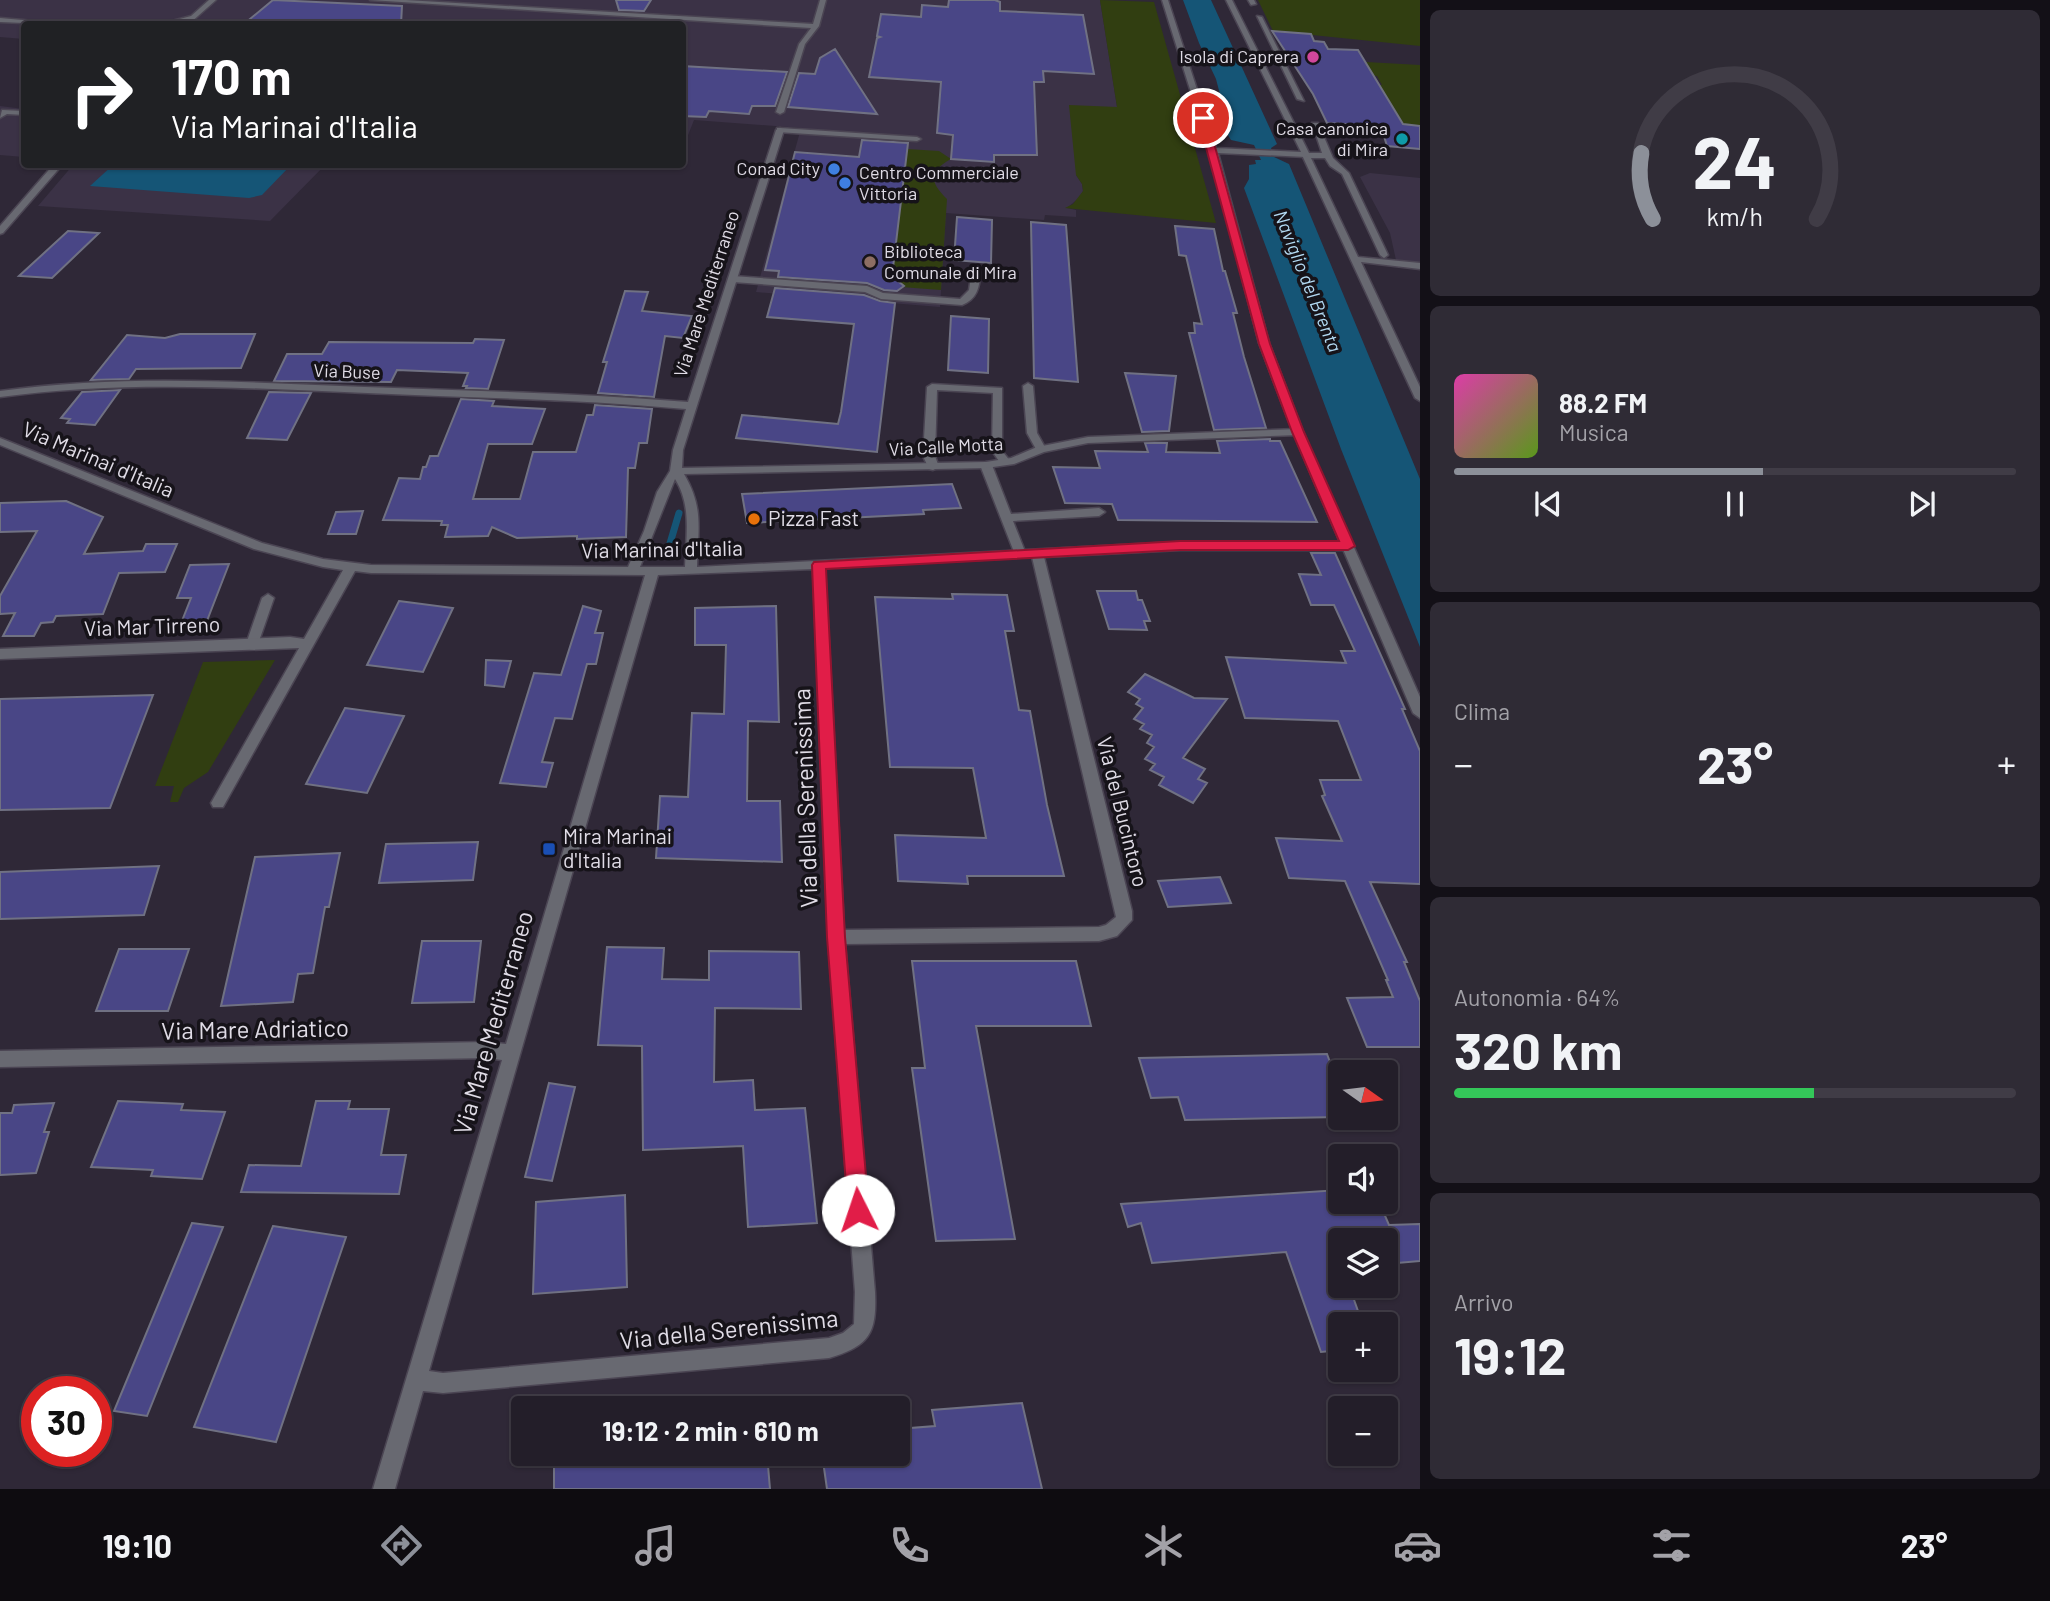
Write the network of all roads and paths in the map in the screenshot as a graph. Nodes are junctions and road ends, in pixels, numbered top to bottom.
1 (214, 0) edge
2 (373, 0) edge
3 (823, 0) edge
4 (1166, 0) edge
5 (1229, 0) edge
6 (649, 16) junction
7 (1259, 17) dead end
8 (0, 20) edge
9 (188, 21) edge
10 (646, 21) edge
11 (21, 22) edge
12 (816, 26) junction
13 (1252, 43) junction
14 (1272, 44) junction
15 (1278, 98) junction
16 (780, 112) dead end
17 (2, 113) edge
18 (21, 113) edge
19 (1315, 125) dead end
20 (917, 139) dead end
21 (1213, 150) junction
22 (1306, 155) junction
23 (1327, 156) junction
24 (55, 168) edge
25 (0, 231) edge
26 (1384, 255) dead end
27 (1356, 259) junction
28 (1420, 266) edge
29 (975, 272) dead end
30 (733, 279) junction
31 (1028, 386) dead end
32 (0, 394) edge
33 (1420, 398) edge
34 (693, 406) junction
35 (1298, 432) junction
36 (0, 441) edge
37 (1041, 449) junction
38 (1005, 462) junction
39 (986, 465) junction
40 (933, 467) junction
41 (677, 471) junction
42 (1099, 512) dead end
43 (1006, 517) junction
44 (1348, 546) junction
45 (1037, 553) junction
46 (1020, 554) junction
47 (819, 565) junction
48 (351, 567) junction
49 (633, 571) junction
50 (652, 571) junction
51 (691, 571) junction
52 (268, 598) dead end
53 (252, 644) junction
54 (306, 644) junction
55 (0, 654) edge
56 (1420, 713) edge
57 (218, 803) dead end
58 (836, 937) junction
59 (511, 1053) junction
60 (0, 1059) edge
61 (416, 1380) junction
62 (384, 1489) edge

1 - 9 street
2 - 6 street
3 - 12 street
4 - 21 street
5 - 13 street
6 - 10 street
6 - 12 street
7 - 14 street
8 - 11 street
12 - 16 street
13 - 14 street
13 - 15 street
14 - 15 street
15 - 22 street
17 - 18 street
19 - 23 street
20 - 30 street, Via Mare Mediterraneo
21 - 22 street
21 - 35 street
22 - 23 street
22 - 27 street
23 - 26 street
24 - 25 street
27 - 28 street
27 - 33 street
29 - 30 street
30 - 34 street, Via Mare Mediterraneo
31 - 37 street
32 - 34 street, Via Buse
34 - 41 street, Via Mare Mediterraneo
35 - 37 street, Via Calle Motta
35 - 44 street
36 - 48 street, Via Marinai d'Italia
37 - 38 street, Via Calle Motta
38 - 39 street, Via Calle Motta
38 - 40 street
39 - 40 street, Via Calle Motta
39 - 43 street
40 - 41 street, Via Calle Motta
41 - 49 street, Via Mare Mediterraneo
41 - 51 street
42 - 43 street
43 - 46 street
44 - 45 street, Via Marinai d'Italia
44 - 56 street
45 - 46 street, Via Marinai d'Italia
45 - 58 street, Via del Bucintoro
46 - 47 street, Via Marinai d'Italia
47 - 51 street, Via Marinai d'Italia
47 - 58 street, Via della Serenissima
48 - 49 street, Via Marinai d'Italia
48 - 54 street
49 - 50 street, Via Marinai d'Italia
50 - 51 street, Via Marinai d'Italia
50 - 59 street, Via Mare Mediterraneo
52 - 53 street
53 - 54 street, Via Mar Tirreno
53 - 55 street, Via Mar Tirreno
54 - 57 street
58 - 61 street, Via della Serenissima
59 - 60 street, Via Mare Adriatico
59 - 61 street, Via Mare Mediterraneo
61 - 62 street, Via Mare Mediterraneo

